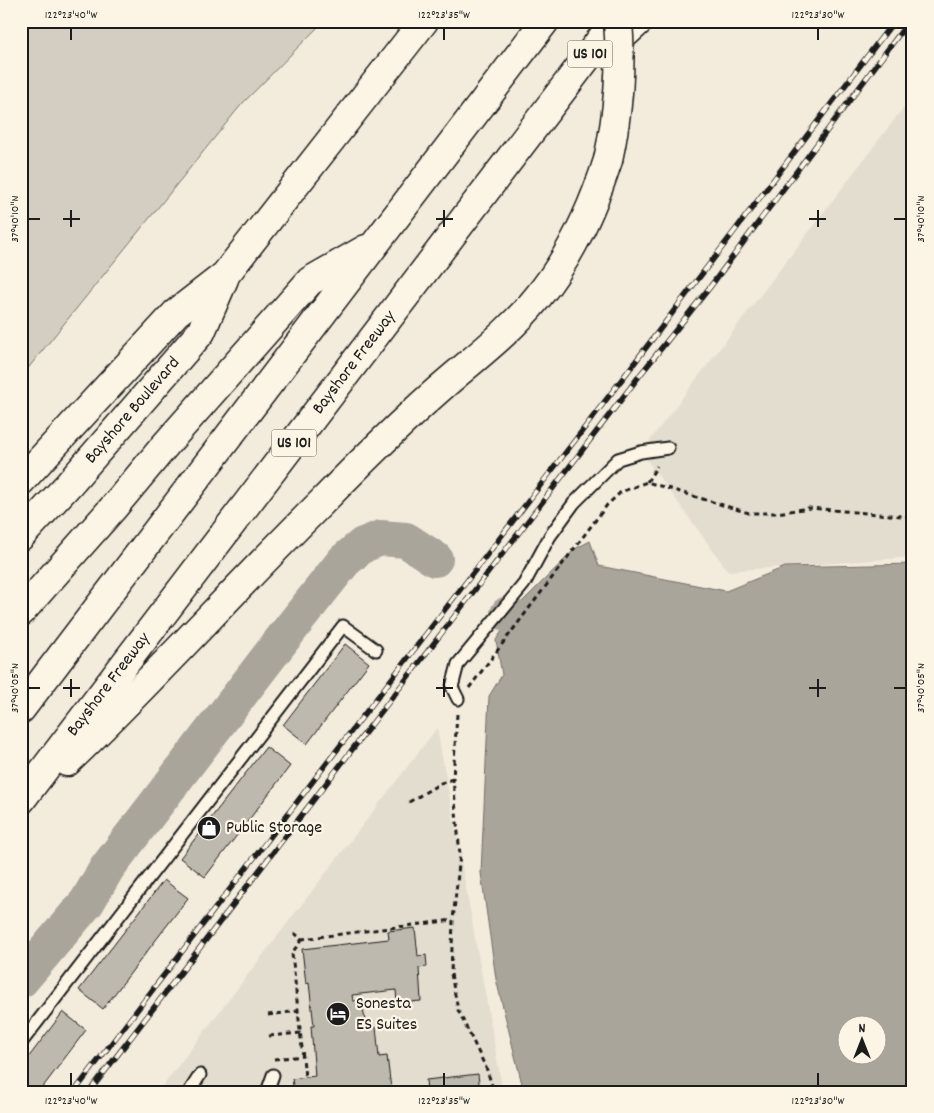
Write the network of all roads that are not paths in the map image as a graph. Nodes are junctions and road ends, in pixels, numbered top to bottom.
1 (424, 21) edge
2 (545, 21) edge
3 (616, 21) edge
4 (638, 21) edge
5 (566, 86) junction
6 (376, 244) junction
7 (225, 275) junction
8 (668, 448) dead end
9 (21, 481) edge
10 (21, 536) edge
11 (21, 612) edge
12 (376, 650) dead end
13 (458, 700) road end
14 (21, 709) edge
15 (21, 800) edge
16 (21, 807) edge
17 (21, 1043) edge
18 (200, 1075) dead end
19 (274, 1075) dead end
20 (189, 1092) edge
21 (267, 1092) edge

1 - 7 main road, Bayshore Boulevard
2 - 6 main road
3 - 5 main road, Bayshore Freeway / US 101
3 - 16 main road, bridge
4 - 5 main road
5 - 15 main road, Bayshore Freeway / US 101
6 - 11 main road
6 - 14 main road
7 - 9 main road, Bayshore Boulevard
7 - 10 main road, Bayshore Boulevard
8 - 13 lane
12 - 17 lane
18 - 20 lane
19 - 21 lane

